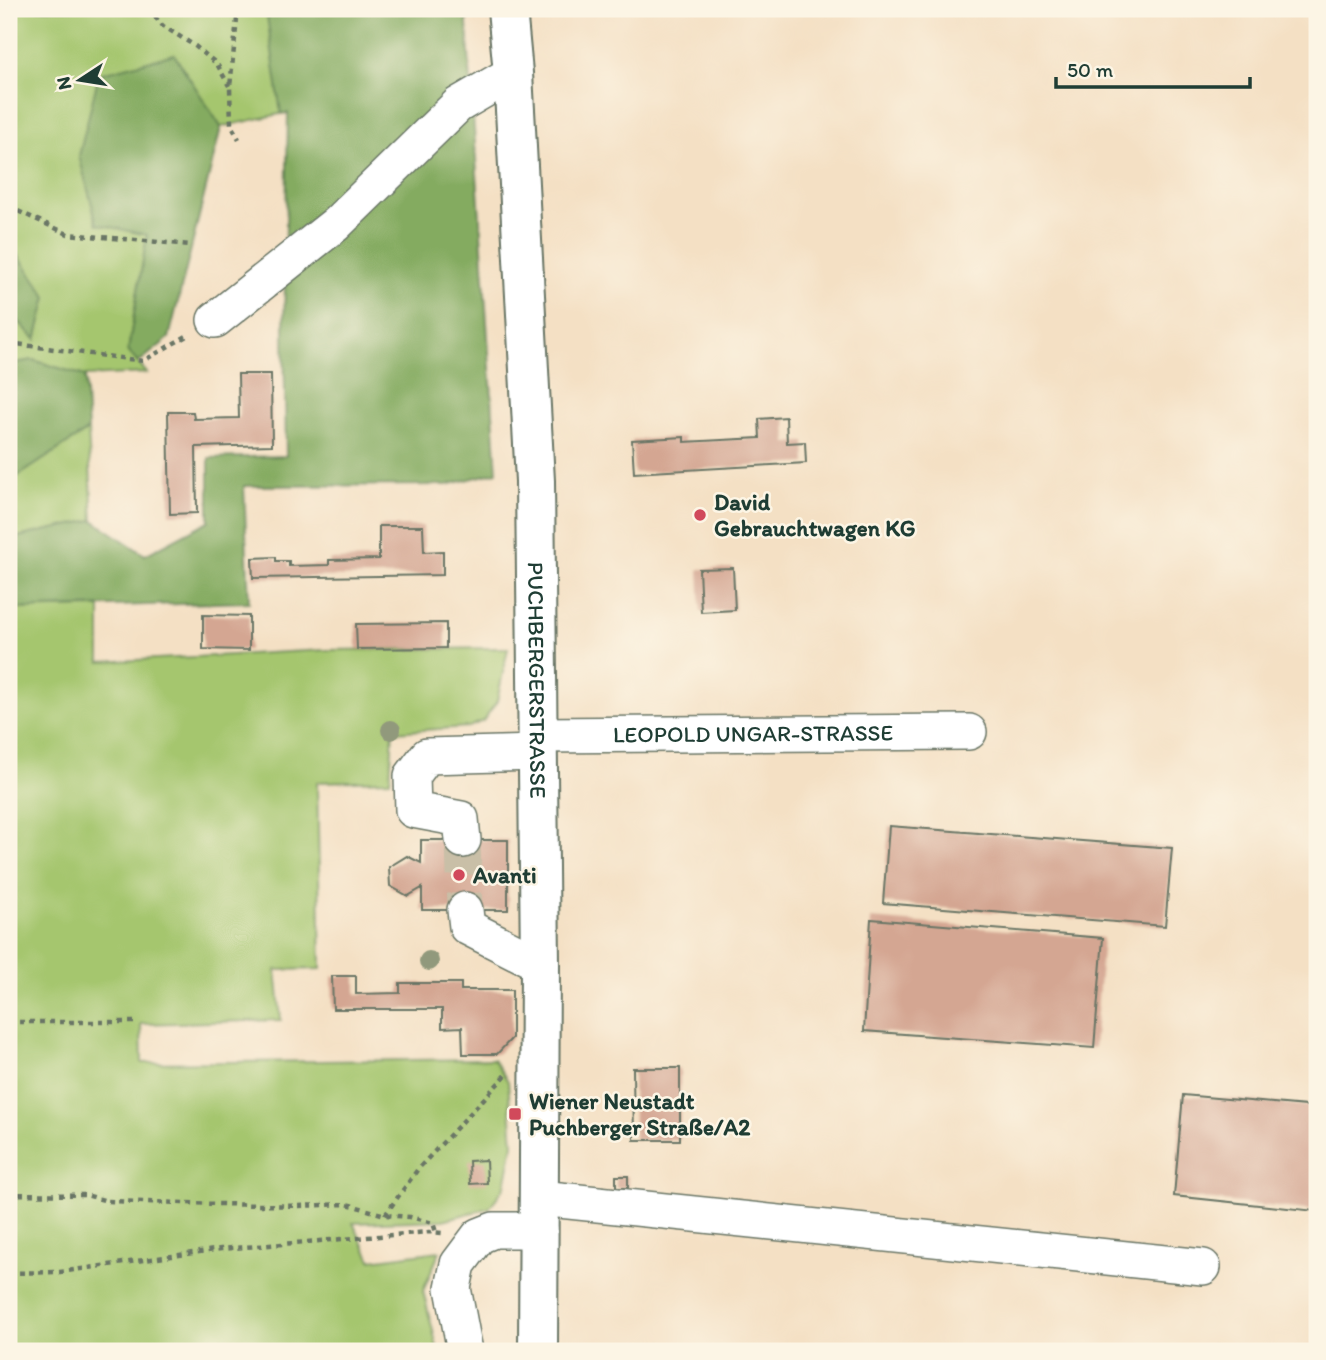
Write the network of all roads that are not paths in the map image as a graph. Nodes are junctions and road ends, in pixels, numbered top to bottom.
1 (508, 9) edge
2 (513, 73) junction
3 (215, 320) road end
4 (969, 732) dead end
5 (538, 744) junction
6 (463, 840) tunnel mouth
7 (466, 919) dead end
8 (540, 964) junction
9 (540, 1214) junction
10 (1203, 1267) dead end
11 (465, 1351) edge
12 (538, 1351) edge

1 - 2 main road, PUCHBERGERSTRASSE
2 - 3 street
2 - 5 main road, PUCHBERGERSTRASSE
4 - 5 street, LEOPOLD UNGAR-STRASSE
5 - 6 street, LEOPOLD UNGAR-STRASSE
5 - 8 main road, PUCHBERGERSTRASSE
7 - 8 street
8 - 9 main road, PUCHBERGERSTRASSE
9 - 10 street
9 - 11 street
9 - 12 main road, PUCHBERGERSTRASSE

